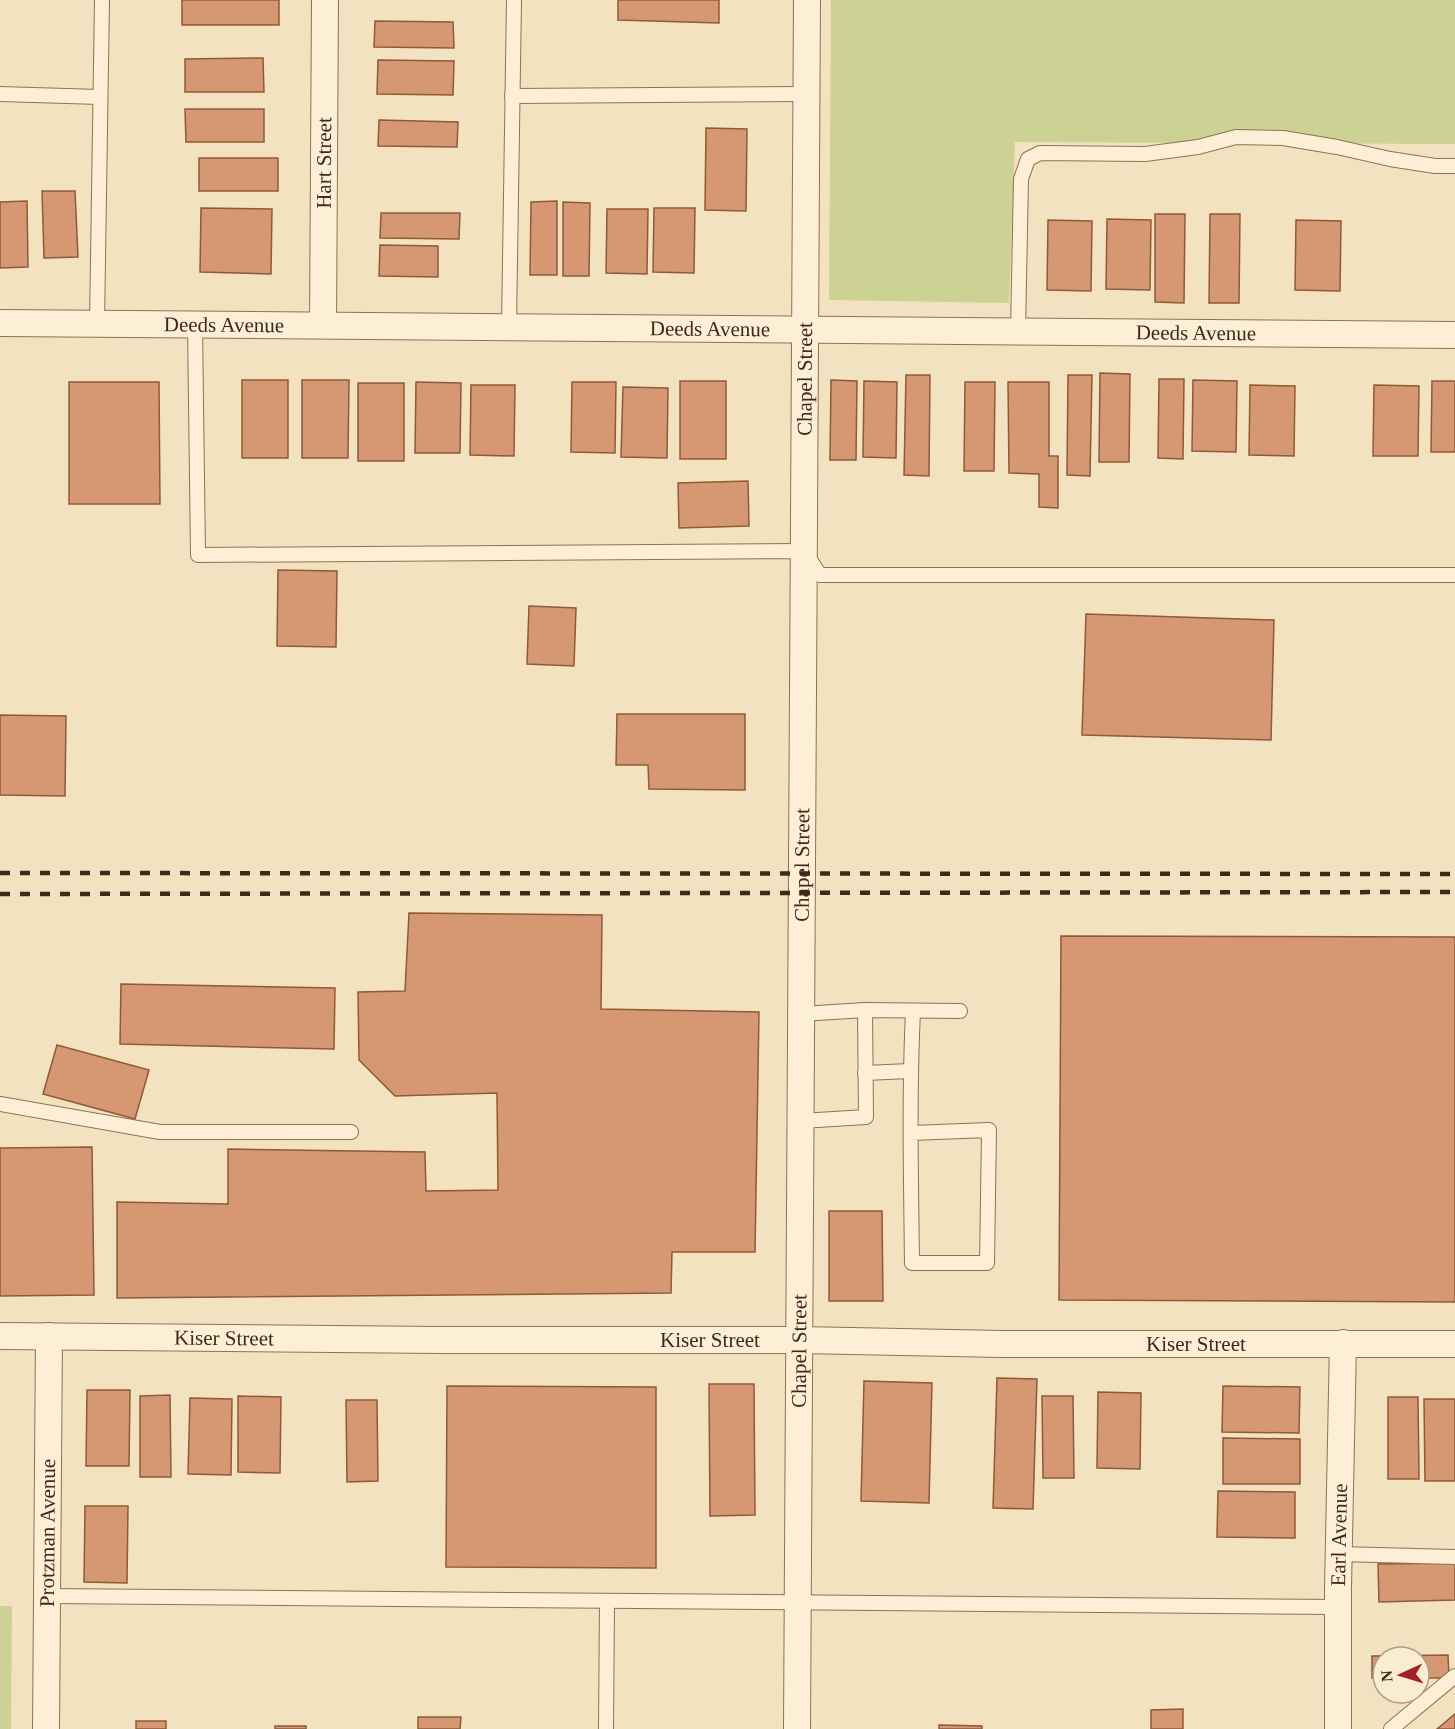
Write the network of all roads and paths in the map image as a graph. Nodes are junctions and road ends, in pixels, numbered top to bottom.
1 (102, 0) edge
2 (325, 0) edge
3 (514, 0) edge
4 (807, 0) edge
5 (0, 94) edge
6 (807, 94) junction
7 (513, 96) junction
8 (100, 97) junction
9 (1455, 166) edge
10 (0, 323) edge
11 (97, 324) junction
12 (195, 325) junction
13 (323, 325) junction
14 (509, 327) junction
15 (805, 329) junction
16 (1018, 331) junction
17 (1455, 335) edge
18 (804, 551) junction
19 (1455, 575) edge
20 (865, 1010) junction
21 (913, 1011) junction
22 (960, 1011) dead end
23 (801, 1014) junction
24 (910, 1071) junction
25 (865, 1072) junction
26 (0, 1104) edge
27 (801, 1121) junction
28 (351, 1132) dead end
29 (911, 1133) junction
30 (0, 1336) edge
31 (49, 1336) junction
32 (800, 1340) junction
33 (1343, 1343) junction
34 (1455, 1344) edge
35 (1339, 1554) junction
36 (1455, 1557) edge
37 (47, 1596) junction
38 (607, 1601) junction
39 (798, 1602) junction
40 (1338, 1607) junction
41 (1455, 1676) edge
42 (46, 1729) edge
43 (606, 1729) edge
44 (797, 1729) edge
45 (1338, 1729) edge
46 (1390, 1729) edge

1 - 8 lane
2 - 13 street, Hart Street
3 - 7 lane
4 - 6 street, Chapel Street
5 - 8 lane
6 - 7 lane
6 - 15 street, Chapel Street
7 - 14 lane
8 - 11 lane
9 - 16 lane
10 - 11 street, Deeds Avenue
11 - 12 street, Deeds Avenue
12 - 13 street, Deeds Avenue
12 - 18 lane
13 - 14 street, Deeds Avenue
14 - 15 street, Deeds Avenue
15 - 16 street, Deeds Avenue
15 - 18 street, Chapel Street
16 - 17 street, Deeds Avenue
18 - 19 lane
18 - 23 street, Chapel Street
20 - 21 lane
20 - 23 lane
20 - 25 lane
21 - 22 lane
21 - 24 lane
23 - 27 street, Chapel Street
24 - 25 lane
24 - 29 lane
25 - 27 lane
26 - 28 lane
27 - 32 street, Chapel Street
29 - 29 lane
30 - 31 street, Kiser Street
31 - 32 street, Kiser Street
31 - 37 street, Protzman Avenue
32 - 33 street, Kiser Street
32 - 39 street, Chapel Street
33 - 34 street, Kiser Street
33 - 35 street, Earl Avenue
35 - 36 lane
35 - 40 street, Earl Avenue
37 - 38 lane
37 - 42 street, Protzman Avenue
38 - 39 lane
38 - 43 lane
39 - 40 lane
39 - 44 street, Chapel Street
40 - 45 street, Earl Avenue
41 - 46 lane

